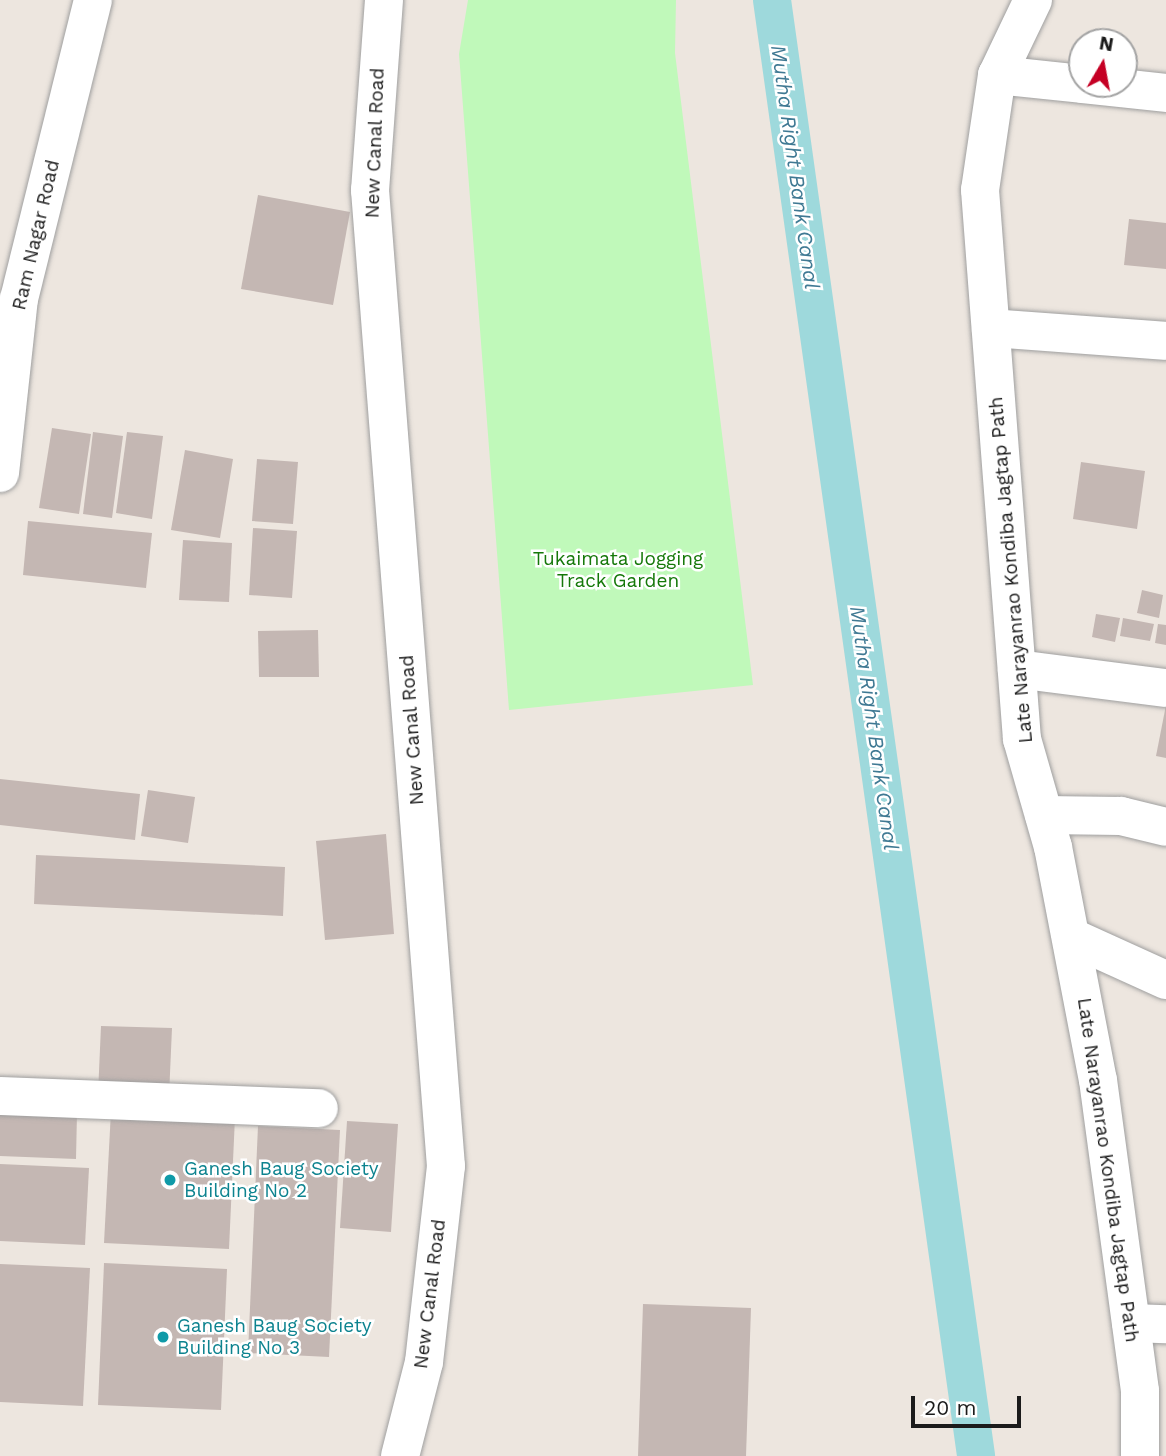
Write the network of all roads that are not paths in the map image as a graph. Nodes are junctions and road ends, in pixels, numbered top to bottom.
1 (93, 0) edge
2 (384, 0) edge
3 (1033, 0) edge
4 (998, 75) junction
5 (1068, 82) edge
6 (1138, 90) edge
7 (1166, 93) edge
8 (10, 298) edge
9 (990, 328) junction
10 (1166, 341) edge
11 (0, 473) edge
12 (1017, 669) junction
13 (1166, 688) edge
14 (1044, 815) junction
15 (1166, 827) edge
16 (1071, 937) junction
17 (1166, 980) edge
18 (0, 1096) edge
19 (319, 1108) dead end
20 (1148, 1323) edge
21 (1140, 1391) junction
22 (1166, 1447) edge
23 (400, 1456) edge
24 (1140, 1456) edge

1 - 8 street, Ram Nagar Road
2 - 23 street, New Canal Road
3 - 4 street, Late Narayanrao Kondiba Jagtap Path
4 - 5 street
4 - 9 street, Late Narayanrao Kondiba Jagtap Path
6 - 7 street
8 - 11 street, Ram Nagar Road
9 - 10 street
9 - 12 street, Late Narayanrao Kondiba Jagtap Path
12 - 13 street
12 - 14 street, Late Narayanrao Kondiba Jagtap Path
14 - 15 street
14 - 16 street, Late Narayanrao Kondiba Jagtap Path
16 - 17 street
16 - 20 street, Late Narayanrao Kondiba Jagtap Path
18 - 19 street
20 - 21 street, Late Narayanrao Kondiba Jagtap Path
21 - 22 street
21 - 24 street

